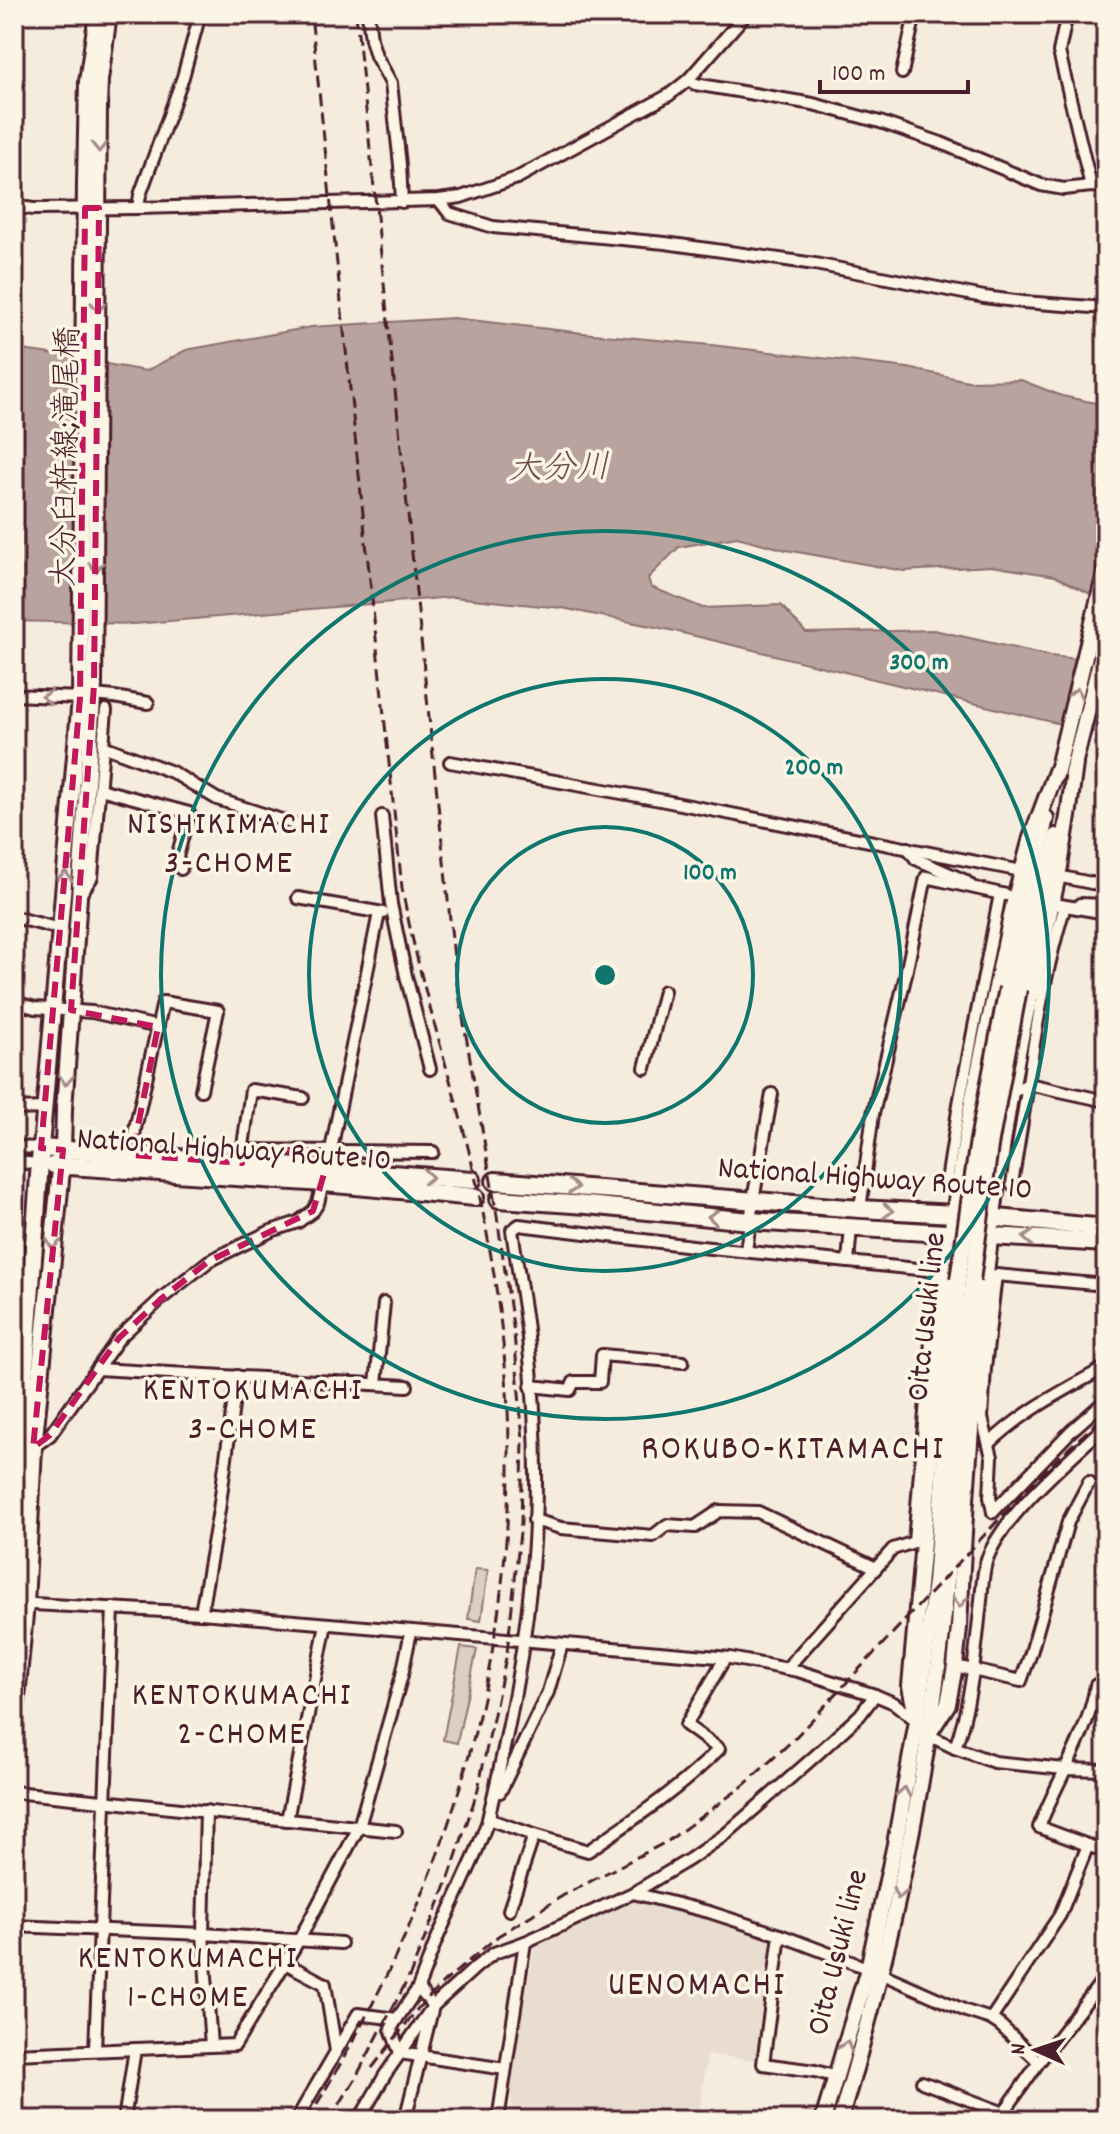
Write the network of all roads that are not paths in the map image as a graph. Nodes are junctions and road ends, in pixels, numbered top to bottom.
1 (97, 14) edge
2 (109, 14) edge
3 (200, 14) edge
4 (368, 14) edge
5 (746, 14) edge
6 (915, 14) edge
7 (1067, 14) edge
8 (902, 73) dead end
9 (688, 80) junction
10 (1091, 186) junction
11 (1106, 187) edge
12 (439, 200) junction
13 (402, 202) junction
14 (14, 206) edge
15 (92, 208) junction
16 (138, 208) junction
17 (1106, 308) edge
18 (1106, 569) edge
19 (1106, 638) edge
20 (87, 691) junction
21 (14, 695) edge
22 (148, 703) dead end
23 (106, 710) dead end
24 (103, 746) junction
25 (450, 762) dead end
26 (100, 789) junction
27 (382, 816) dead end
28 (294, 824) dead end
29 (908, 848) junction
30 (1041, 868) junction
31 (181, 869) dead end
32 (1106, 886) edge
33 (976, 889) junction
34 (80, 895) junction
35 (298, 898) dead end
36 (1106, 905) edge
37 (1065, 906) junction
38 (393, 911) junction
39 (379, 913) junction
40 (1106, 913) edge
41 (14, 917) edge
42 (60, 929) junction
43 (664, 991) dead end
44 (14, 1002) edge
45 (52, 1010) junction
46 (71, 1010) junction
47 (158, 1027) junction
48 (645, 1068) dead end
49 (430, 1069) dead end
50 (1028, 1084) junction
51 (201, 1090) dead end
52 (1011, 1093) junction
53 (772, 1094) dead end
54 (303, 1098) dead end
55 (966, 1100) junction
56 (1106, 1101) edge
57 (45, 1108) junction
58 (14, 1109) edge
59 (14, 1147) edge
60 (331, 1150) junction
61 (433, 1152) dead end
62 (132, 1155) junction
63 (41, 1156) junction
64 (242, 1156) junction
65 (62, 1158) junction
66 (14, 1162) edge
67 (326, 1176) junction
68 (472, 1180) dead end
69 (495, 1181) dead end
70 (947, 1181) dead end
71 (1012, 1184) dead end
72 (475, 1197) dead end
73 (499, 1199) dead end
74 (753, 1200) junction
75 (860, 1209) junction
76 (955, 1214) junction
77 (992, 1218) junction
78 (750, 1221) junction
79 (851, 1227) junction
80 (1106, 1228) edge
81 (951, 1233) junction
82 (990, 1236) junction
83 (1106, 1243) edge
84 (746, 1251) junction
85 (848, 1262) junction
86 (965, 1280) junction
87 (1106, 1285) edge
88 (384, 1303) dead end
89 (683, 1362) dead end
90 (19, 1365) edge
91 (1106, 1367) edge
92 (97, 1369) junction
93 (237, 1376) junction
94 (376, 1384) junction
95 (407, 1386) dead end
96 (531, 1386) junction
97 (1106, 1400) edge
98 (1106, 1425) edge
99 (989, 1444) junction
100 (22, 1452) edge
101 (1089, 1482) dead end
102 (924, 1486) junction
103 (14, 1520) edge
104 (534, 1520) junction
105 (876, 1568) junction
106 (20, 1604) edge
107 (113, 1608) junction
108 (201, 1613) junction
109 (326, 1624) junction
110 (411, 1631) junction
111 (525, 1641) junction
112 (562, 1644) junction
113 (725, 1658) junction
114 (955, 1666) junction
115 (786, 1669) junction
116 (973, 1670) junction
117 (1096, 1685) dead end
118 (875, 1695) junction
119 (14, 1718) edge
120 (917, 1721) junction
121 (928, 1735) junction
122 (955, 1748) junction
123 (1065, 1769) junction
124 (1106, 1770) edge
125 (14, 1792) edge
126 (106, 1801) junction
127 (206, 1811) junction
128 (488, 1819) junction
129 (287, 1820) junction
130 (359, 1827) junction
131 (396, 1831) dead end
132 (534, 1835) junction
133 (1088, 1845) junction
134 (1106, 1852) edge
135 (633, 1893) junction
136 (509, 1910) dead end
137 (14, 1926) edge
138 (99, 1929) junction
139 (203, 1934) junction
140 (780, 1935) junction
141 (299, 1940) junction
142 (525, 1942) junction
143 (341, 1943) dead end
144 (285, 1963) junction
145 (874, 1971) junction
146 (1106, 1976) edge
147 (418, 1988) junction
148 (433, 2006) junction
149 (397, 2019) junction
150 (991, 2019) junction
151 (211, 2046) junction
152 (135, 2049) junction
153 (95, 2050) junction
154 (336, 2051) junction
155 (400, 2053) junction
156 (14, 2054) edge
157 (420, 2056) junction
158 (1039, 2062) junction
159 (505, 2069) junction
160 (837, 2077) junction
161 (922, 2082) dead end
162 (1006, 2118) edge
163 (124, 2120) edge
164 (296, 2120) edge
165 (359, 2120) edge
166 (405, 2120) edge
167 (498, 2120) edge
168 (823, 2120) edge
169 (840, 2120) edge

1 - 15 main road
2 -> 15 main road
3 - 16 street
4 - 13 street
5 - 9 street
6 - 8 street
7 - 10 street
9 - 10 street
9 - 12 street
10 - 11 street
12 - 13 street
12 - 17 street
13 - 16 street
14 - 15 street
15 - 16 street
15 - 20 main road, 大分臼杵線;滝尾橋
30 -> 18 main road
19 - 30 main road, Oita Usuki line
20 -> 21 street
20 - 22 street
20 - 34 main road
42 -> 20 main road
23 - 24 street
24 - 26 street
24 - 28 street
25 - 29 street
26 - 31 street
26 - 34 street
27 - 38 street
29 - 30 street
29 - 33 street
30 - 32 street
30 - 52 main road
30 - 55 main road
30 - 86 main road, Oita Usuki line, bridge
33 - 55 street
33 - 75 street
34 - 46 main road
35 - 39 street
36 - 37 street
37 - 40 street
37 - 50 street
38 - 39 street
38 - 49 street
39 - 60 street
41 - 42 street
42 - 45 main road
43 - 48 street
44 - 45 street
45 - 46 street
45 - 57 main road
46 - 47 street
46 -> 65 main road
47 - 51 street
47 - 62 street
50 - 52 street
50 - 56 street
50 - 71 street
52 - 77 main road
53 - 74 street
54 - 64 street
55 - 70 street
55 - 76 main road
57 - 58 street
57 - 63 main road
59 - 63 street
60 - 61 street
60 - 64 street
60 - 67 street
62 - 64 highway, National Highway Route 10
62 - 65 highway, National Highway Route 10
63 - 65 highway, National Highway Route 10
63 - 66 street
63 - 90 highway, National Highway Route 10
64 - 67 highway, National Highway Route 10
65 - 67 highway, National Highway Route 10
65 -> 100 highway, National Highway Route 10
67 -> 68 highway, National Highway Route 10
67 - 72 highway, National Highway Route 10
67 - 92 street
69 -> 74 highway, National Highway Route 10
78 -> 73 highway, National Highway Route 10
74 - 75 highway, National Highway Route 10
74 - 78 street
75 -> 76 highway, National Highway Route 10
76 - 77 highway, National Highway Route 10
76 - 81 main road
77 - 80 highway, National Highway Route 10
77 - 82 main road
78 - 79 highway, National Highway Route 10
78 - 84 street
79 - 81 highway, National Highway Route 10
79 - 85 street
81 - 82 highway, National Highway Route 10
81 - 102 main road
83 -> 82 highway, National Highway Route 10
82 -> 114 main road
84 - 85 street
84 - 96 street
85 - 102 street
86 - 120 main road, Oita Usuki line
86 - 121 main road, Oita Usuki line
87 - 99 street
88 - 94 street
89 - 96 street
90 - 100 highway, National Highway Route 10
91 - 99 street
92 - 93 street
92 - 100 street
93 - 94 street
93 - 108 street
94 - 95 street
96 - 104 street
97 - 99 street
98 - 116 street
100 - 103 highway, National Highway Route 10
100 - 106 highway, National Highway Route 10
101 - 116 street
102 - 105 street
102 - 120 main road
104 - 105 street
104 - 111 street
105 - 115 street
106 - 107 street
106 - 119 highway, National Highway Route 10
107 - 108 street
107 - 126 street
108 - 109 street
109 - 110 street
109 - 129 street
110 - 111 street
110 - 130 street
111 - 112 street
111 - 128 street
112 - 113 street
112 - 128 street
113 - 115 street
113 - 132 street
114 - 116 street
114 - 121 main road
115 - 118 street
116 - 122 street
117 - 123 street
118 - 120 street
118 - 135 street
120 - 121 street
145 -> 120 main road, Oita Usuki line
121 - 122 street
121 -> 145 main road, Oita Usuki line
122 - 123 street
123 - 124 street
123 - 133 street
125 - 126 street
126 - 127 street
126 - 138 street
127 - 129 street
127 - 139 street
128 - 132 street
128 - 147 street
129 - 130 street
130 - 131 street
130 - 141 street
132 - 136 street
133 - 134 street
133 - 150 street
135 - 140 street
135 - 142 street
137 - 138 street
138 - 139 street
138 - 153 street
139 - 141 street
139 - 151 street
140 - 145 street
140 - 160 street
141 - 143 street
141 - 144 street
142 - 148 street
142 - 159 street
144 - 151 street
144 - 154 street
145 - 150 street
160 -> 145 main road, Oita Usuki line
145 - 169 main road, Oita Usuki line
146 - 158 street
147 - 148 street
147 - 149 street
148 - 155 street
148 - 157 street
149 - 154 street
149 - 155 street
150 - 158 street
151 - 152 street
152 - 153 street
152 - 163 street
153 - 156 street
154 - 164 street
155 - 157 street
155 - 165 street
157 - 159 street
157 - 166 street
158 - 162 street
159 - 167 street
160 - 168 main road, Oita Usuki line
161 - 162 street

